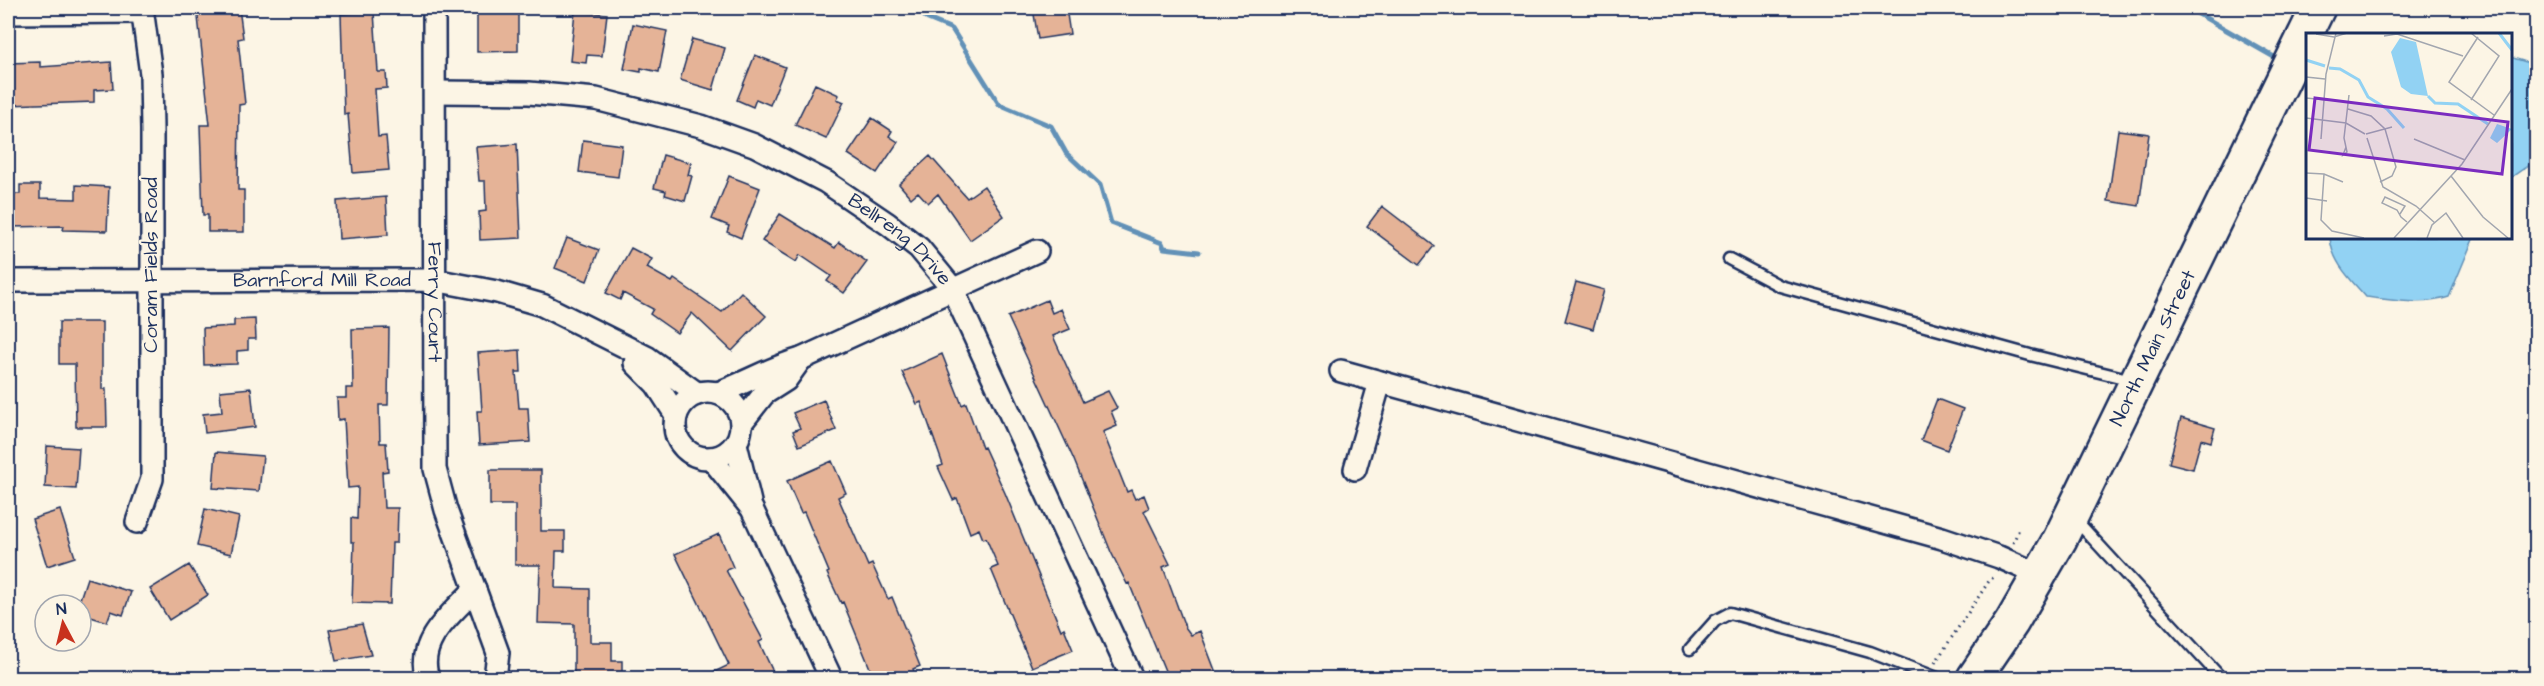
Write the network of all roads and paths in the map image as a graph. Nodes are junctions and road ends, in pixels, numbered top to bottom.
1 (434, 8) edge
2 (2318, 8) edge
3 (142, 10) edge
4 (8, 13) edge
5 (435, 92) junction
6 (1037, 251) dead end
7 (1729, 259) dead end
8 (434, 280) junction
9 (8, 281) edge
10 (150, 281) junction
11 (952, 288) junction
12 (621, 347) junction
13 (801, 358) junction
14 (1341, 371) dead end
15 (2138, 381) junction
16 (1380, 382) junction
17 (708, 393) junction
18 (676, 415) junction
19 (742, 422) junction
20 (736, 444) junction
21 (711, 458) junction
22 (1355, 469) dead end
23 (752, 509) junction
24 (2072, 516) junction
25 (137, 522) dead end
26 (2019, 529) dead end
27 (2012, 546) dead end
28 (2040, 575) junction
29 (1995, 576) dead end
30 (475, 589) junction
31 (1690, 648) dead end
32 (1934, 664) dead end
33 (428, 678) edge
34 (495, 678) edge
35 (831, 678) edge
36 (1132, 678) edge
37 (1937, 678) edge
38 (1974, 678) edge
39 (2221, 678) edge

1 - 5 street, Ferry Court
2 - 15 main road, North Main Street
3 - 4 street
3 - 10 street, Coram Fields Road
5 - 8 street, Ferry Court
5 - 11 street, Bellreng Drive
6 - 11 street
7 - 15 lane
8 - 10 street, Barnford Mill Road
8 - 12 street, Barnford Mill Road
8 - 30 street, Ferry Court
9 - 10 street, Barnford Mill Road
10 - 25 street, Coram Fields Road
11 - 13 street
11 - 36 street, Bellreng Drive
12 - 17 street, Barnford Mill Road
12 - 18 street, Barnford Mill Road
13 - 17 street
13 - 19 street
14 - 16 street
15 - 24 main road, North Main Street
16 - 22 street
16 - 28 street
17 - 18 street
17 - 19 street, Barnford Mill Road
18 - 21 street, Barnford Mill Road
19 - 20 street, Barnford Mill Road
20 - 21 street
20 - 23 street, Barnford Mill Road
21 - 23 street, Barnford Mill Road
23 - 35 street, Barnford Mill Road
24 - 28 main road, North Main Street
24 - 39 lane
26 - 27 path
28 - 38 main road, North Main Street
29 - 32 path
30 - 33 street
30 - 34 street, Ferry Court
31 - 37 lane

